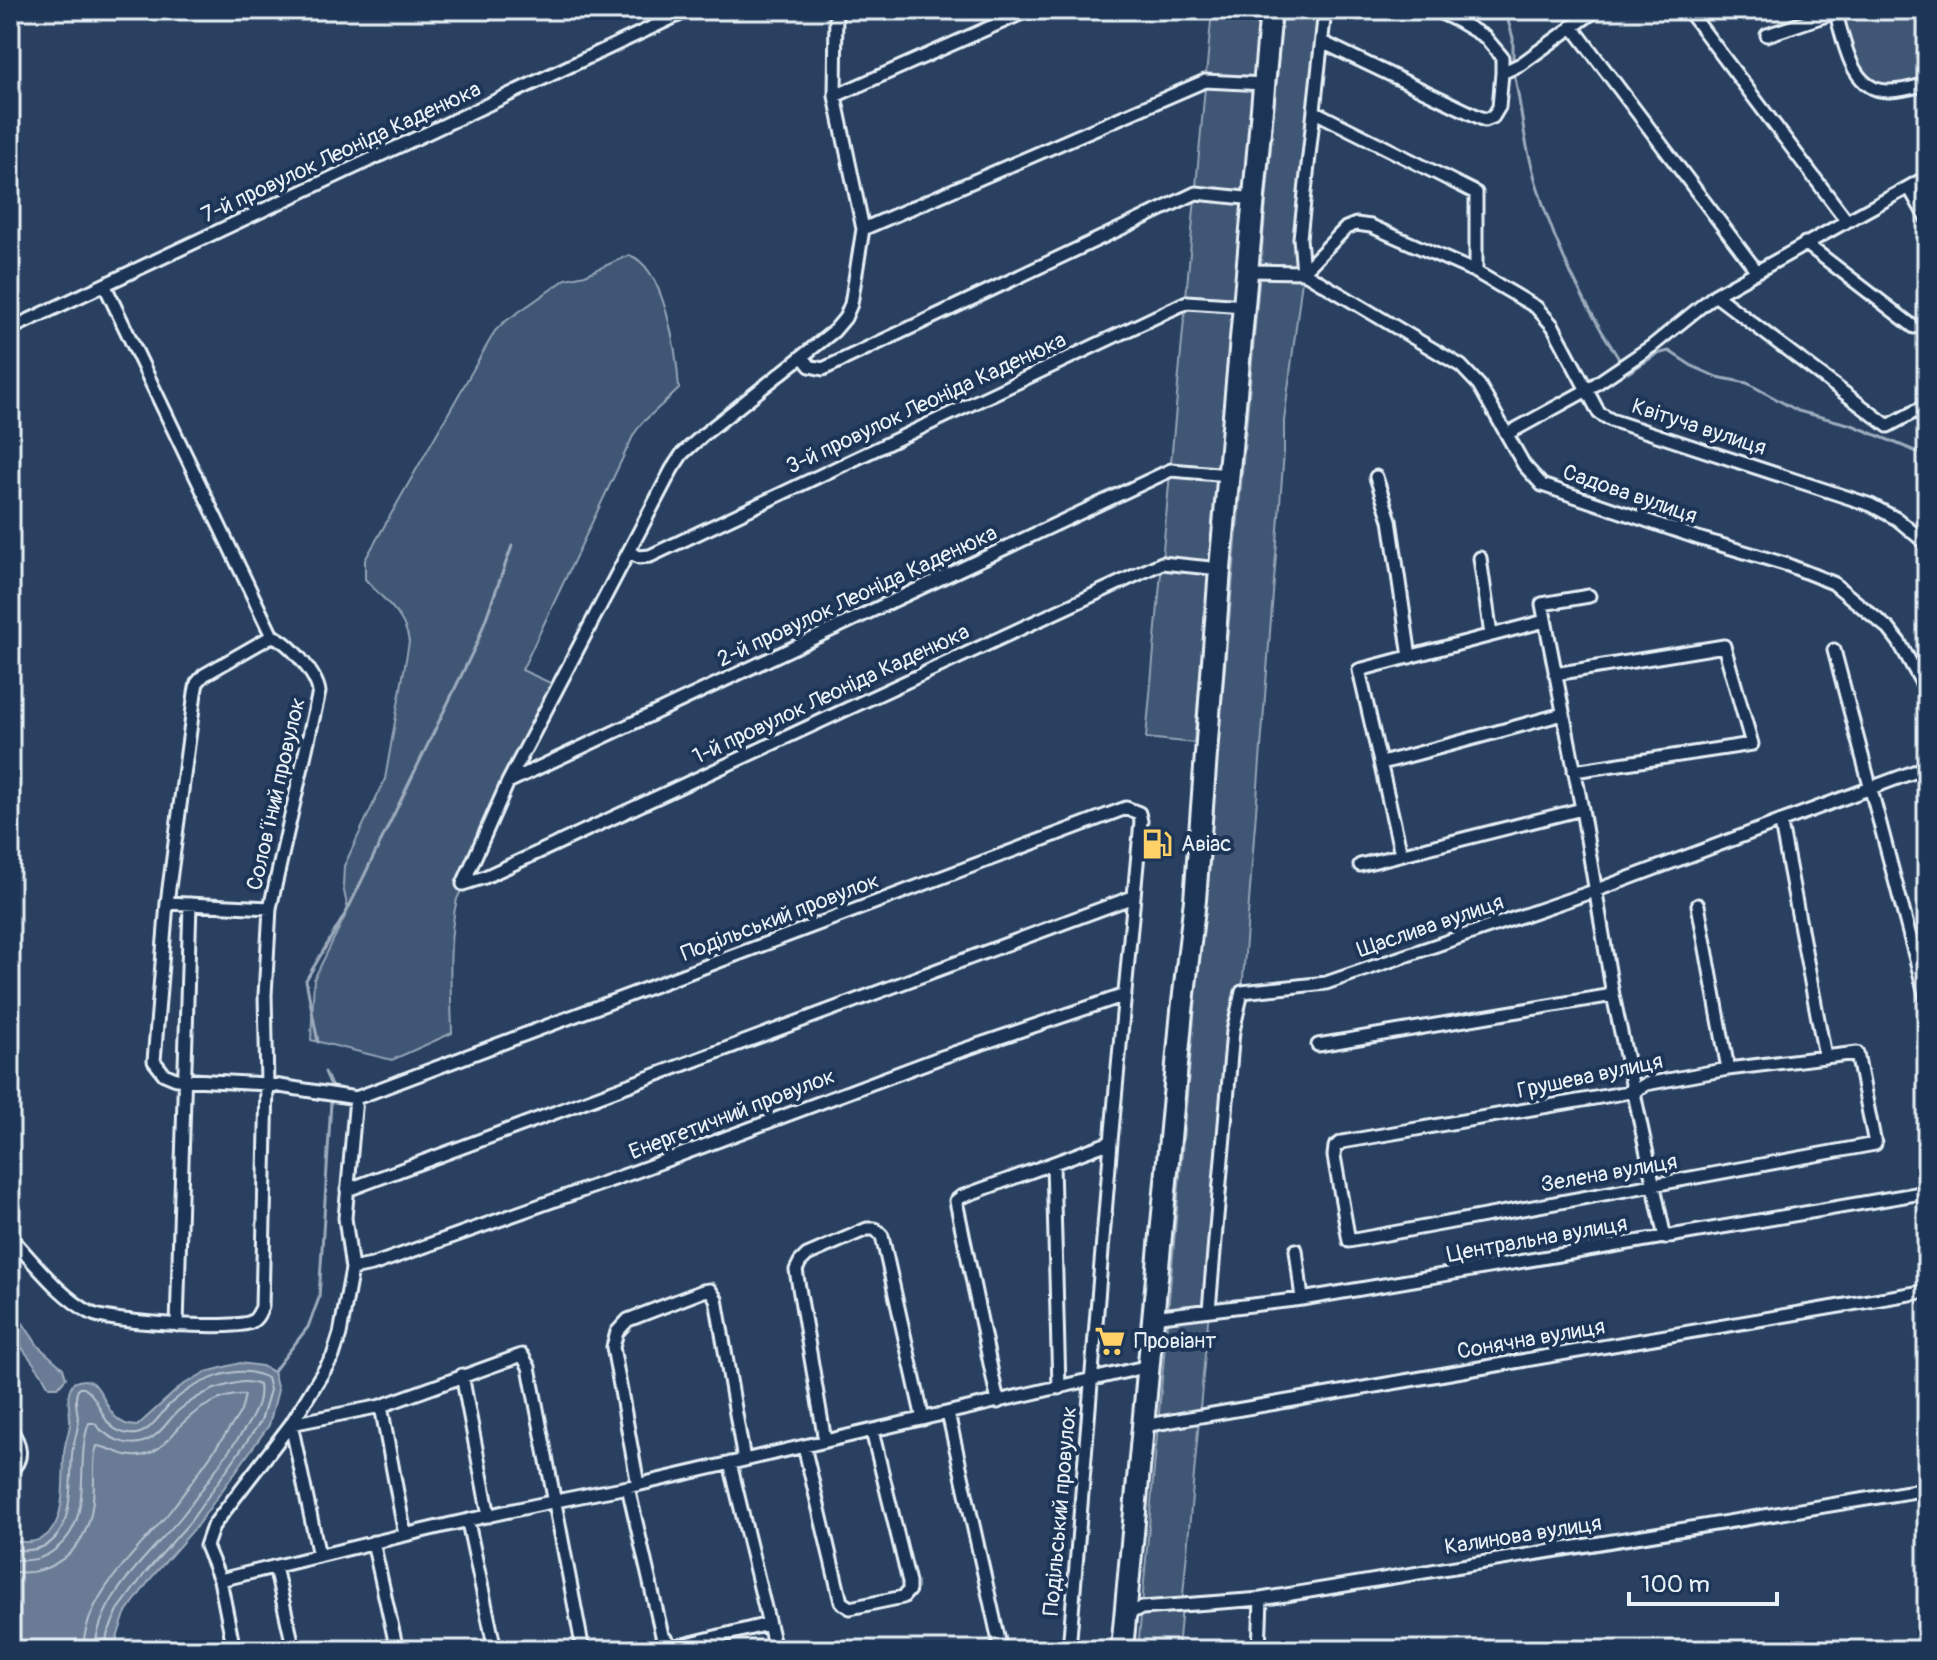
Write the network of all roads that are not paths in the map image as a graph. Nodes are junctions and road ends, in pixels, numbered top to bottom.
1 (689, 10) edge
2 (836, 10) edge
3 (1029, 10) edge
4 (1271, 10) edge
5 (1325, 10) edge
6 (1435, 10) edge
7 (1467, 10) edge
8 (1596, 10) edge
9 (1688, 10) edge
10 (1836, 11) edge
11 (1458, 21) junction
12 (1572, 26) junction
13 (1767, 35) dead end
14 (1322, 42) junction
15 (1502, 73) junction
16 (1265, 84) junction
17 (1927, 84) edge
18 (835, 96) junction
19 (1315, 112) junction
20 (1927, 177) edge
21 (1909, 187) junction
22 (1255, 199) junction
23 (1927, 219) edge
24 (1847, 221) junction
25 (863, 229) junction
26 (1805, 243) junction
27 (1756, 270) junction
28 (1249, 271) junction
29 (1303, 272) junction
30 (1476, 272) junction
31 (105, 286) junction
32 (1715, 295) junction
33 (1245, 306) junction
34 (1914, 327) dead end
35 (10, 329) edge
36 (802, 356) junction
37 (1587, 390) junction
38 (1927, 405) edge
39 (1507, 434) junction
40 (1229, 475) junction
41 (1376, 477) dead end
42 (1927, 544) edge
43 (629, 552) junction
44 (1480, 558) dead end
45 (1220, 569) junction
46 (1589, 596) dead end
47 (1545, 621) junction
48 (1491, 635) junction
49 (272, 636) junction
50 (1834, 650) dead end
51 (1410, 657) junction
52 (1555, 674) junction
53 (1927, 692) edge
54 (1563, 714) junction
55 (1382, 763) junction
56 (1927, 767) edge
57 (1574, 771) junction
58 (508, 782) junction
59 (1872, 789) junction
60 (1582, 809) junction
61 (1781, 824) junction
62 (1401, 854) junction
63 (1360, 865) dead end
64 (1597, 890) junction
65 (1133, 897) junction
66 (167, 903) junction
67 (190, 904) junction
68 (1698, 905) dead end
69 (270, 908) junction
70 (1125, 995) junction
71 (1613, 995) junction
72 (1927, 1001) edge
73 (1318, 1045) dead end
74 (1825, 1056) junction
75 (1728, 1069) junction
76 (185, 1080) junction
77 (267, 1084) junction
78 (1635, 1091) junction
79 (356, 1098) junction
80 (1111, 1142) junction
81 (1875, 1144) joint
82 (1053, 1164) junction
83 (1653, 1186) junction
84 (347, 1190) junction
85 (1927, 1192) edge
86 (10, 1237) edge
87 (1665, 1238) junction
88 (1349, 1241) joint
89 (1296, 1250) dead end
90 (352, 1269) junction
91 (1927, 1291) edge
92 (1302, 1299) junction
93 (1209, 1310) junction
94 (1153, 1317) junction
95 (177, 1325) junction
96 (1149, 1366) junction
97 (462, 1375) junction
98 (1091, 1380) junction
99 (1059, 1388) junction
100 (998, 1402) junction
101 (381, 1406) junction
102 (948, 1413) junction
103 (923, 1419) junction
104 (291, 1424) junction
105 (1143, 1426) junction
106 (10, 1429) edge
107 (872, 1431) junction
108 (825, 1441) junction
109 (804, 1446) junction
110 (744, 1460) junction
111 (730, 1463) junction
112 (12, 1469) edge
113 (633, 1486) junction
114 (1927, 1489) edge
115 (553, 1501) junction
116 (489, 1516) junction
117 (468, 1522) junction
118 (405, 1535) junction
119 (373, 1542) junction
120 (319, 1556) junction
121 (275, 1567) junction
122 (220, 1580) junction
123 (1261, 1599) junction
124 (1125, 1614) junction
125 (768, 1624) junction
126 (773, 1641) dead end
127 (233, 1645) edge
128 (224, 1650) edge
129 (294, 1650) edge
130 (397, 1650) edge
131 (495, 1650) edge
132 (583, 1650) edge
133 (1001, 1650) edge
134 (1069, 1650) edge
135 (1122, 1650) edge
136 (1259, 1650) edge

1 - 31 street, 7-й провулок Леоніда Каденюка
2 - 18 street
3 - 18 street
4 - 16 highway
5 - 14 street
6 - 11 street
7 - 11 street
8 - 12 street
9 - 24 street
10 - 13 street
10 - 17 street
11 - 15 street
12 - 15 street
12 - 27 street
14 - 15 street
14 - 19 street
16 - 22 highway
16 - 25 street
18 - 25 street
19 - 29 street
19 - 30 street
20 - 21 street
21 - 23 street
21 - 24 street
22 - 28 highway
22 - 36 street
24 - 26 street
25 - 36 street
26 - 27 street
26 - 34 street
27 - 32 street
28 - 29 street
28 - 33 highway
29 - 30 street, Квітуча вулиця
29 - 39 street, Садова вулиця
30 - 37 street, Квітуча вулиця
31 - 35 street, 7-й провулок Леоніда Каденюка
31 - 49 street
32 - 37 street
32 - 38 street
33 - 40 highway
33 - 43 street, 3-й провулок Леоніда Каденюка
36 - 43 street
37 - 39 street
37 - 42 street, Квітуча вулиця
39 - 53 street, Садова вулиця
40 - 45 highway
40 - 58 street, 2-й провулок Леоніда Каденюка
41 - 51 street
43 - 58 street
44 - 48 street
45 - 58 street, 1-й провулок Леоніда Каденюка
45 - 94 highway
46 - 47 street
47 - 48 street
47 - 52 street
48 - 51 street
49 - 66 street
49 - 69 street, Соловʼїний провулок
50 - 59 street
51 - 55 street
52 - 54 street
52 - 57 street
54 - 55 street
54 - 57 street
55 - 62 street
56 - 59 street, Щаслива вулиця
57 - 60 street
59 - 61 street, Щаслива вулиця
59 - 72 street
60 - 62 street
60 - 64 street
61 - 64 street, Щаслива вулиця
61 - 74 street
62 - 63 street
64 - 71 street
64 - 93 street, Щаслива вулиця
65 - 70 street, Подільський провулок
65 - 79 street, Подільський провулок
65 - 84 street
66 - 67 street, Соловʼїний провулок
66 - 76 street
67 - 69 street, Соловʼїний провулок
67 - 76 street
68 - 75 street
69 - 77 street, Соловʼїний провулок
70 - 80 street, Подільський провулок
70 - 90 street, Енергетичний провулок
71 - 73 street
71 - 78 street
74 - 75 street, Грушева вулиця
74 - 81 street, Грушева вулиця
75 - 78 street, Грушева вулиця
76 - 77 street
76 - 95 street
77 - 79 street
77 - 95 street, Соловʼїний провулок
78 - 83 street
78 - 88 street, Грушева вулиця
79 - 84 street
80 - 82 street
80 - 98 street, Подільський провулок
81 - 83 street, Зелена вулиця
82 - 99 street
82 - 100 street
83 - 87 street
83 - 88 street, Зелена вулиця
84 - 90 street
85 - 87 street, Центральна вулиця
86 - 95 street, Соловʼїний провулок
87 - 92 street, Центральна вулиця
89 - 92 street
90 - 104 street
91 - 105 street, Сонячна вулиця
92 - 93 street, Центральна вулиця
93 - 94 street, Центральна вулиця
94 - 96 highway
96 - 98 street
96 - 105 highway
97 - 101 street
97 - 115 street
97 - 116 street
98 - 99 street
98 - 134 street, Подільський провулок
99 - 100 street
100 - 102 street
101 - 104 street
101 - 118 street
102 - 103 street
102 - 133 street
103 - 107 street
103 - 108 street
104 - 120 street
104 - 122 street
105 - 124 highway
106 - 112 street
107 - 108 street
107 - 109 street
108 - 109 street
109 - 110 street
110 - 111 street
110 - 113 street
111 - 113 street
111 - 125 street
113 - 115 street
113 - 125 street
114 - 123 street, Калинова вулиця
115 - 116 street
115 - 132 street
116 - 117 street
117 - 118 street
117 - 131 street
118 - 119 street
119 - 120 street
119 - 130 street
120 - 121 street
121 - 122 street
121 - 129 street
122 - 127 street
123 - 124 street, Калинова вулиця
123 - 136 street
124 - 135 highway
125 - 126 street
127 - 128 street

